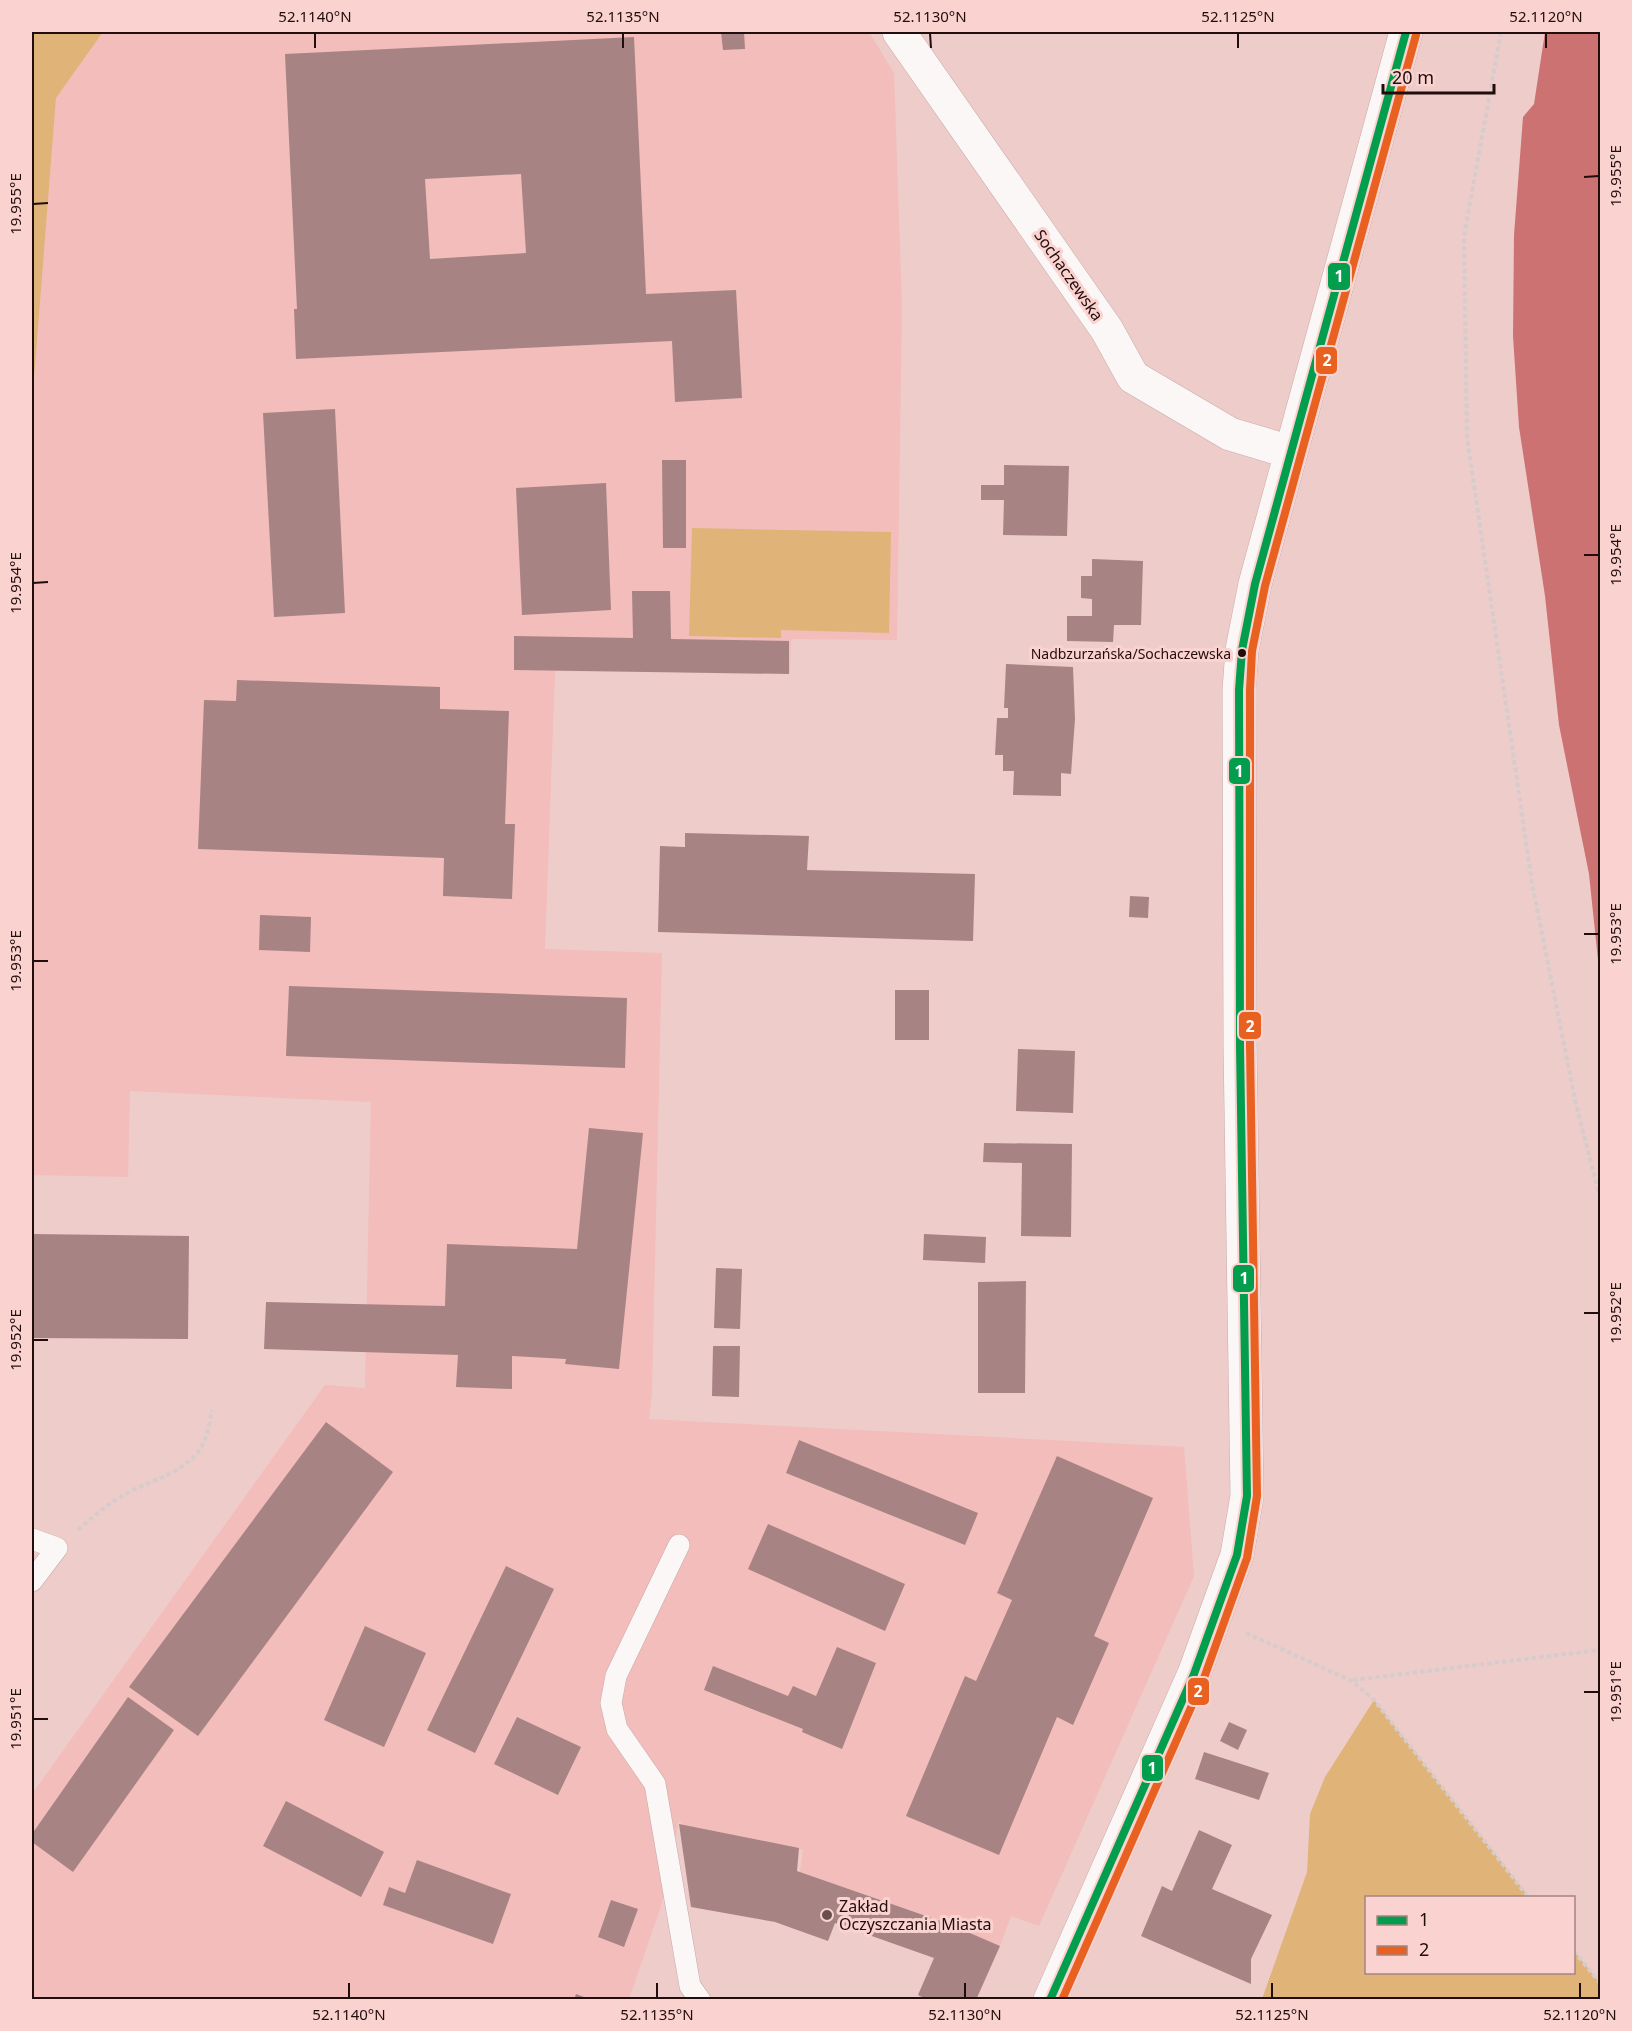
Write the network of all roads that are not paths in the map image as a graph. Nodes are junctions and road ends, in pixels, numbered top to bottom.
1 (899, 32) edge
2 (1406, 32) edge
3 (1290, 452) junction
4 (32, 1539) edge
5 (679, 1545) dead end
6 (32, 1581) edge
7 (700, 2000) edge
8 (1050, 2000) edge

1 - 3 street, Sochaczewska
2 - 3 street
3 - 8 street
4 - 6 lane
5 - 7 lane

